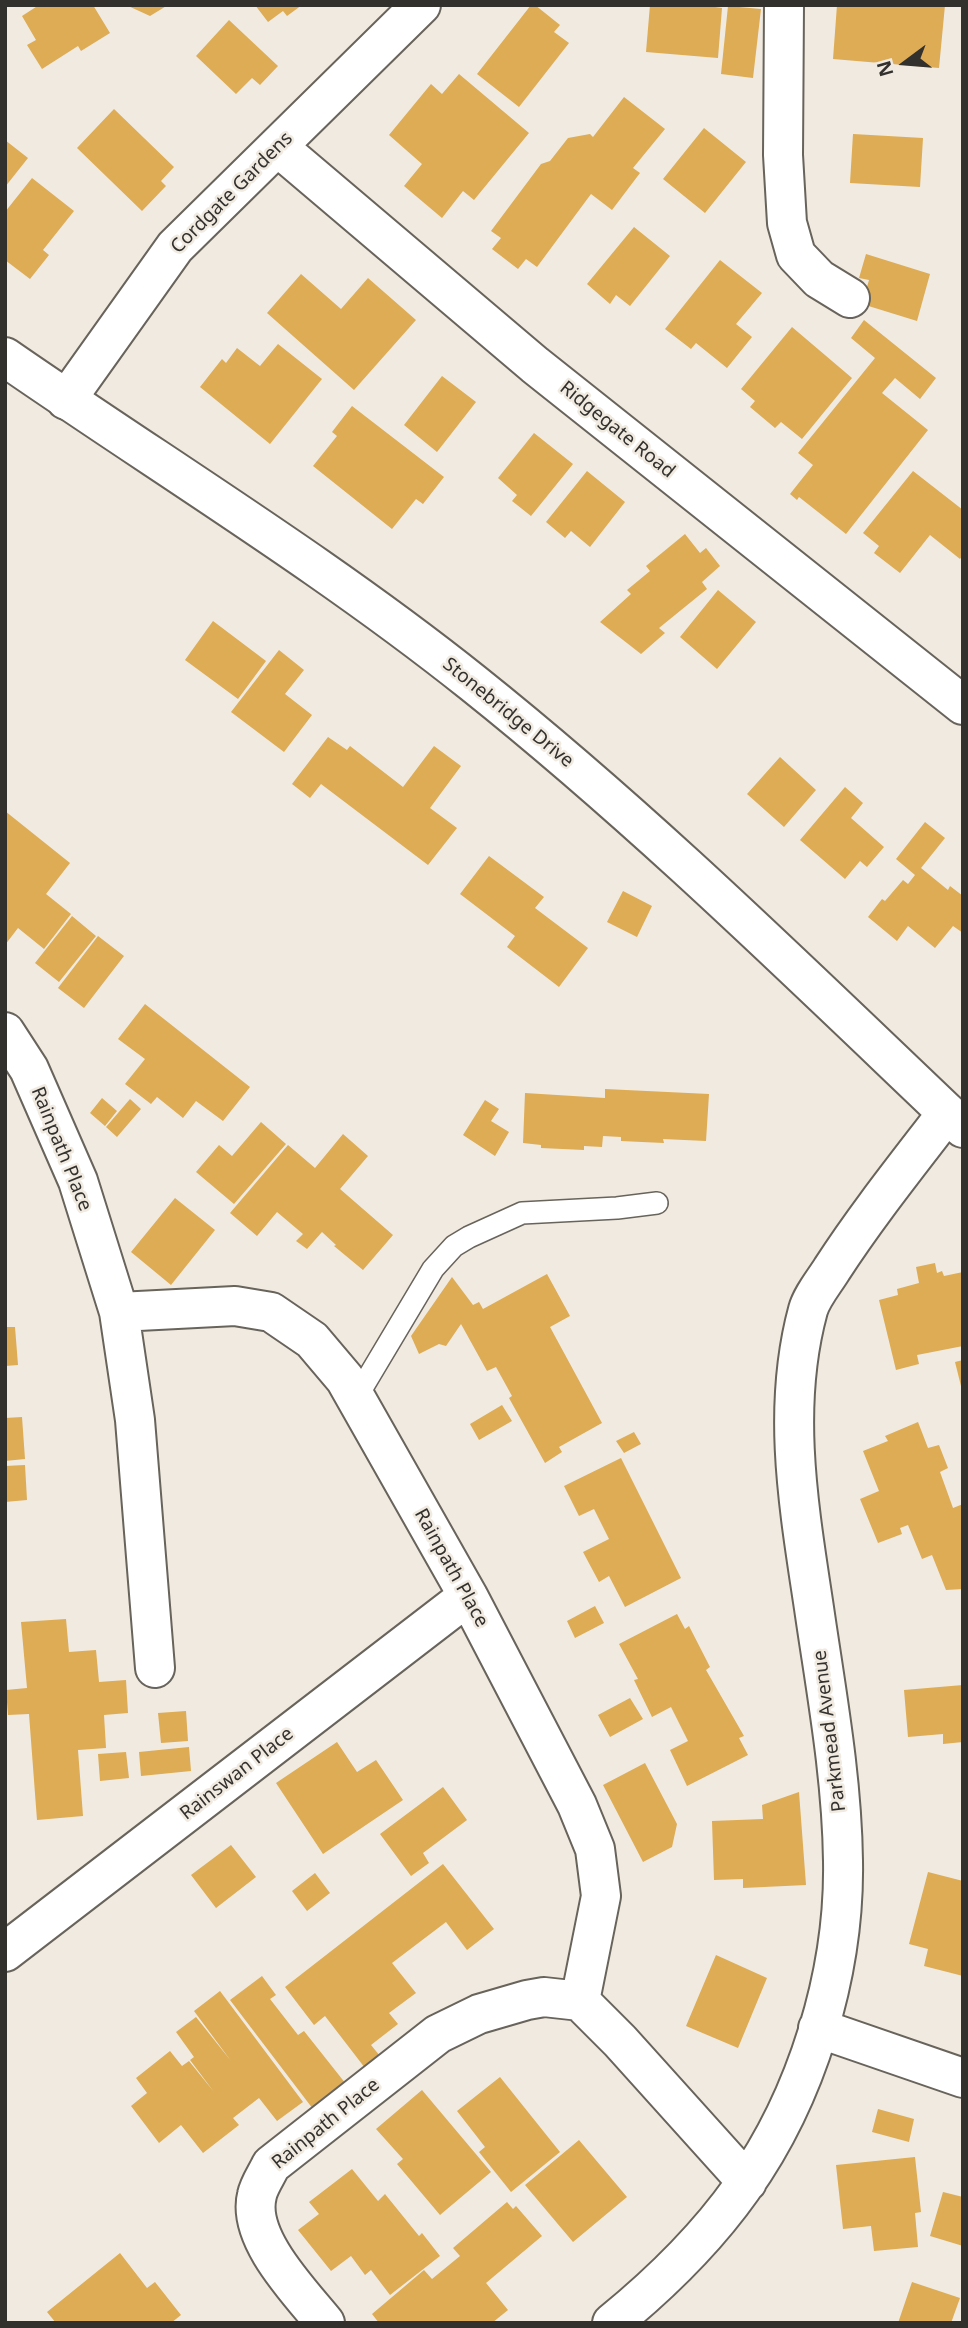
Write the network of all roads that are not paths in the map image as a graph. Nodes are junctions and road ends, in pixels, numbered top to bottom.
1 (421, 5) edge
2 (783, 9) edge
3 (278, 147) junction
4 (850, 298) dead end
5 (5, 357) edge
6 (66, 400) junction
7 (963, 705) edge
8 (5, 1032) edge
9 (955, 1121) edge
10 (657, 1203) dead end
11 (119, 1312) junction
12 (356, 1398) junction
13 (468, 1596) junction
14 (155, 1668) dead end
15 (5, 1952) edge
16 (580, 2001) junction
17 (818, 2028) junction
18 (963, 2078) edge
19 (747, 2182) junction
20 (325, 2323) edge
21 (612, 2323) edge

1 - 3 street, Cordgate Gardens
2 - 4 street
3 - 6 street, Cordgate Gardens
3 - 7 street, Ridgegate Road
5 - 6 street, Stonebridge Drive
6 - 9 street, Stonebridge Drive
8 - 11 street, Rainpath Place
9 - 17 street, Parkmead Avenue
10 - 12 lane
11 - 12 street, Rainpath Place
11 - 14 street, Rainpath Place
12 - 13 street, Rainpath Place
13 - 15 street, Rainswan Place
13 - 16 street, Rainpath Place
16 - 19 street
16 - 20 street, Rainpath Place
17 - 18 street
17 - 19 street, Parkmead Avenue
19 - 21 street, Parkmead Avenue

